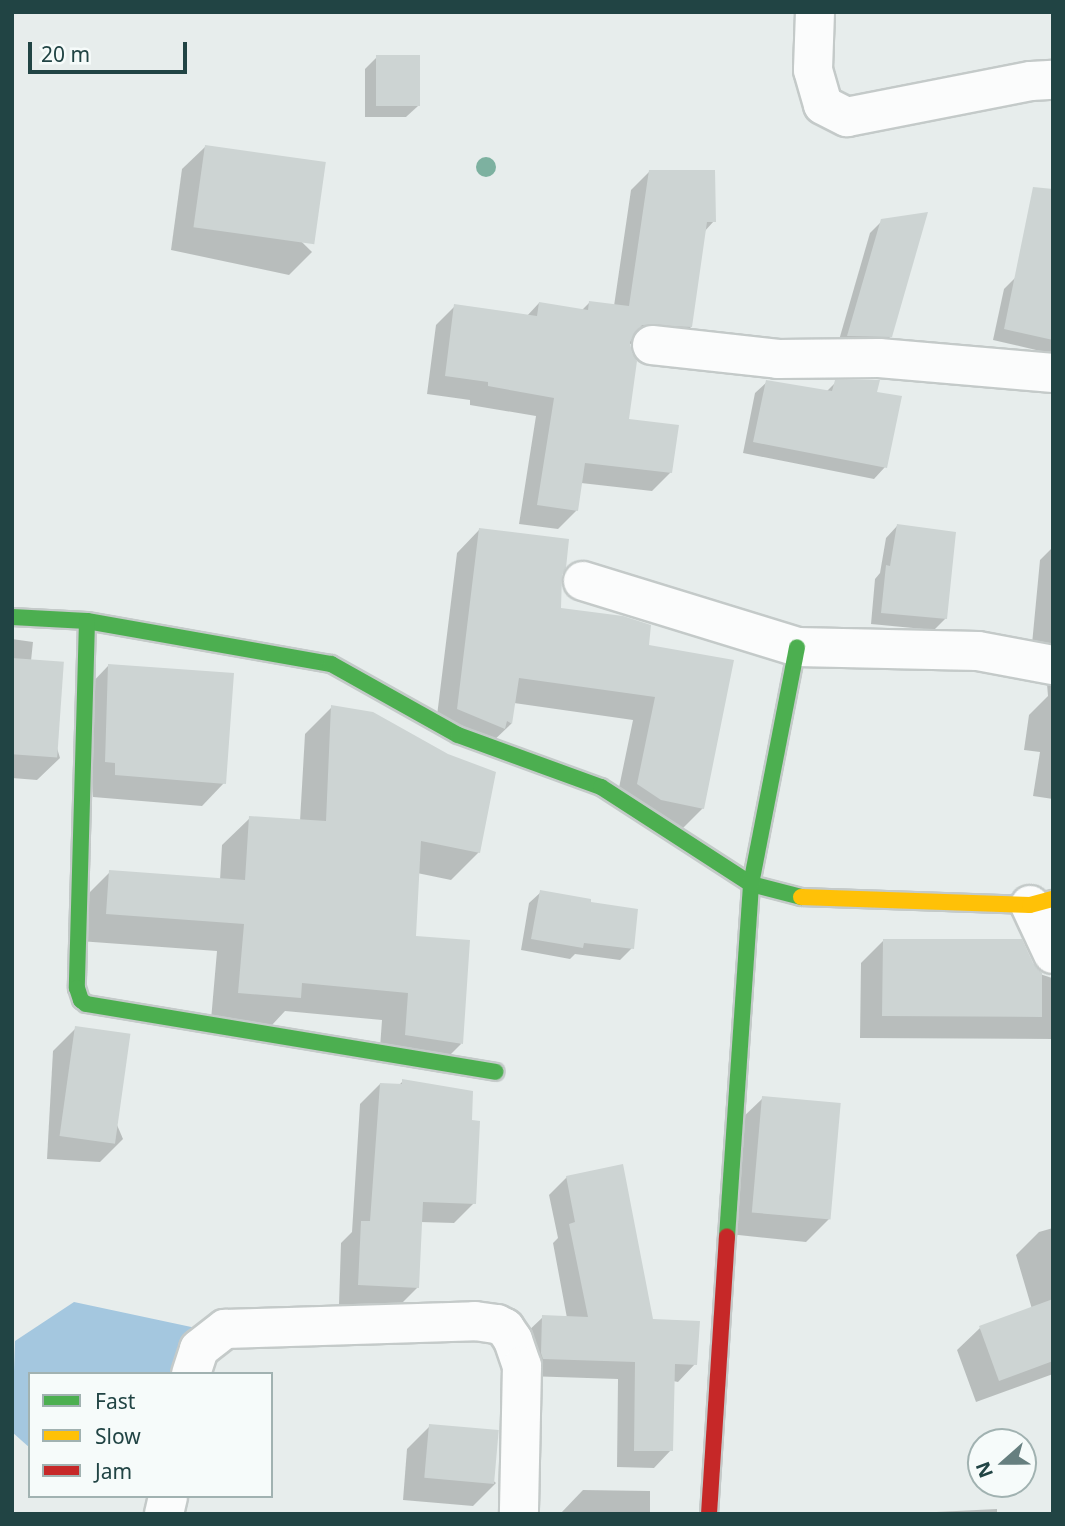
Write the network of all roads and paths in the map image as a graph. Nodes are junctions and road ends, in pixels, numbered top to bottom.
1 (815, 12) edge
2 (1053, 80) edge
3 (652, 345) dead end
4 (1053, 373) edge
5 (583, 581) dead end
6 (12, 617) edge
7 (87, 621) junction
8 (797, 647) junction
9 (1053, 665) edge
10 (751, 884) junction
11 (1042, 902) edge
12 (1053, 954) edge
13 (495, 1072) dead end
14 (192, 1372) edge
15 (519, 1514) edge
16 (709, 1514) edge

1 - 2 street
3 - 4 street
5 - 8 street
6 - 7 street
7 - 10 street
7 - 13 street
8 - 9 street
8 - 10 street
10 - 11 street
10 - 16 street
11 - 12 street
14 - 15 street

